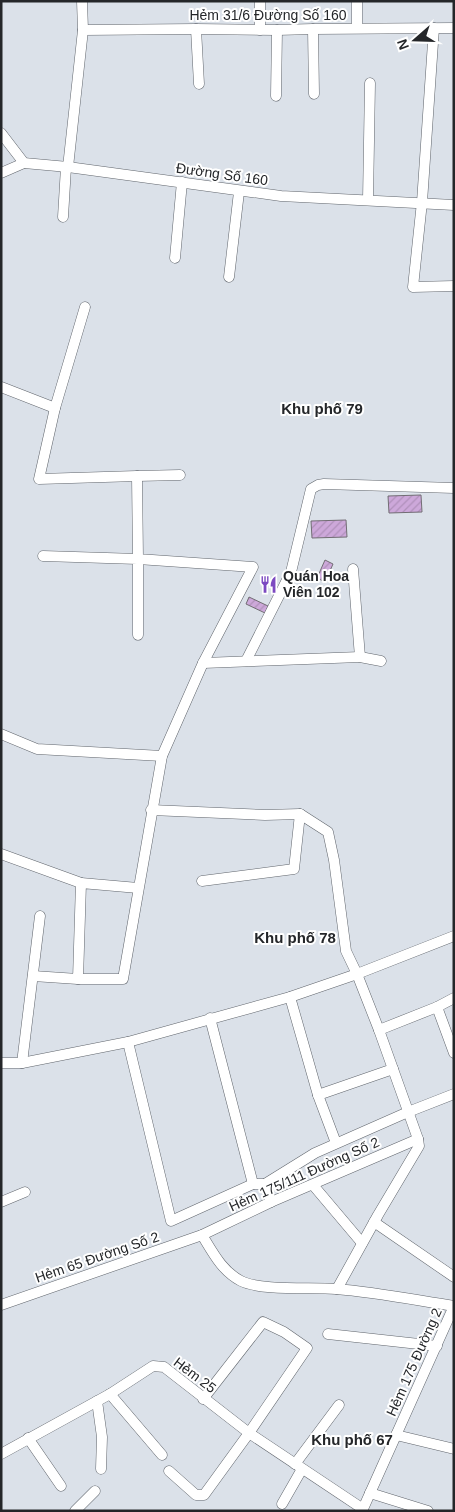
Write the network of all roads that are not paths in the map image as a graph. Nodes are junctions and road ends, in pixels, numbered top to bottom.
1 (82, 1) edge
2 (260, 1) edge
3 (357, 1) edge
4 (313, 28) junction
5 (357, 28) junction
6 (434, 28) junction
7 (454, 28) edge
8 (196, 29) junction
9 (83, 30) junction
10 (260, 30) junction
11 (277, 30) junction
12 (370, 83) dead end
13 (199, 84) dead end
14 (314, 94) dead end
15 (276, 96) dead end
16 (1, 133) edge
17 (24, 164) junction
18 (67, 167) junction
19 (1, 173) edge
20 (182, 182) junction
21 (239, 192) junction
22 (368, 200) junction
23 (422, 202) junction
24 (454, 205) edge
25 (62, 217) dead end
26 (175, 258) dead end
27 (229, 277) dead end
28 (454, 286) edge
29 (85, 307) dead end
30 (1, 387) edge
31 (56, 408) junction
32 (180, 475) dead end
33 (137, 476) junction
34 (454, 488) edge
35 (43, 556) dead end
36 (138, 559) junction
37 (353, 569) dead end
38 (138, 635) dead end
39 (360, 657) junction
40 (246, 660) junction
41 (381, 660) dead end
42 (202, 663) junction
43 (1, 734) edge
44 (162, 756) junction
45 (151, 810) junction
46 (300, 814) junction
47 (1, 854) edge
48 (202, 881) dead end
49 (81, 883) junction
50 (138, 888) junction
51 (40, 916) dead end
52 (454, 936) edge
53 (357, 974) junction
54 (33, 976) junction
55 (78, 979) junction
56 (290, 997) junction
57 (454, 998) edge
58 (437, 1007) junction
59 (210, 1018) junction
60 (380, 1030) junction
61 (128, 1042) junction
62 (454, 1053) edge
63 (1, 1062) edge
64 (22, 1063) junction
65 (393, 1069) junction
66 (454, 1094) edge
67 (318, 1095) junction
68 (408, 1112) junction
69 (418, 1138) junction
70 (336, 1144) junction
71 (253, 1184) junction
72 (264, 1184) junction
73 (313, 1185) junction
74 (25, 1192) dead end
75 (1, 1202) edge
76 (272, 1202) junction
77 (374, 1222) junction
78 (202, 1235) junction
79 (362, 1243) junction
80 (454, 1277) edge
81 (337, 1289) junction
82 (1, 1305) edge
83 (454, 1306) edge
84 (328, 1334) dead end
85 (437, 1346) junction
86 (110, 1394) junction
87 (203, 1399) junction
88 (97, 1401) junction
89 (339, 1405) dead end
90 (249, 1433) junction
91 (396, 1434) junction
92 (28, 1438) junction
93 (454, 1449) edge
94 (1, 1454) edge
95 (162, 1455) dead end
96 (298, 1466) junction
97 (102, 1469) dead end
98 (169, 1471) dead end
99 (61, 1486) dead end
100 (95, 1491) dead end
101 (370, 1493) junction
102 (282, 1504) dead end
103 (363, 1510) edge
104 (75, 1511) edge
105 (428, 1511) edge

1 - 9 street
2 - 10 street
3 - 5 street
4 - 5 street, Hẻm 31/6 Đường Số 160
4 - 11 street, Hẻm 31/6 Đường Số 160
4 - 14 street
5 - 6 street, Hẻm 31/6 Đường Số 160
6 - 7 street, Hẻm 31/6 Đường Số 160
6 - 23 street
8 - 9 street, Hẻm 31/6 Đường Số 160
8 - 10 street, Hẻm 31/6 Đường Số 160
8 - 13 street
9 - 18 street
10 - 11 street, Hẻm 31/6 Đường Số 160
11 - 15 street
12 - 22 street
16 - 17 street
17 - 18 street, Đường Số 160
17 - 19 street
18 - 20 street, Đường Số 160
18 - 25 street
20 - 21 street, Đường Số 160
20 - 26 street
21 - 22 street, Đường Số 160
21 - 27 street
22 - 23 street, Đường Số 160
23 - 24 street, Đường Số 160
23 - 28 street
29 - 31 street
30 - 31 street
31 - 33 street
32 - 33 street
33 - 36 street
34 - 40 street
35 - 36 street
36 - 38 street
36 - 42 street
37 - 39 street
39 - 40 street
39 - 41 street
40 - 42 street
42 - 44 street
43 - 44 street
44 - 45 street
45 - 46 street
45 - 50 street
46 - 48 street
46 - 53 street
47 - 49 street
49 - 50 street
49 - 55 street
50 - 55 street
51 - 54 street
52 - 53 street
53 - 56 street
53 - 60 street
54 - 55 street
54 - 64 street
56 - 59 street
56 - 67 street
57 - 58 street
58 - 60 street
58 - 62 street
59 - 61 street
59 - 71 street
60 - 65 street
61 - 64 street
61 - 71 street
63 - 64 street
65 - 67 street
65 - 68 street
66 - 68 street
67 - 70 street
68 - 69 street
68 - 70 street
69 - 73 street, Hẻm 175/111 Đường Số 2
69 - 77 street
70 - 72 street
71 - 72 street
72 - 76 street
73 - 76 street, Hẻm 175/111 Đường Số 2
73 - 79 street
74 - 75 street
76 - 78 street, Hẻm 175/111 Đường Số 2
77 - 79 street
77 - 80 street
78 - 81 street
78 - 82 street, Hẻm 65 Đường Số 2
79 - 81 street
81 - 83 street
83 - 85 street, Hẻm 175 Đường 2
84 - 85 street
85 - 91 street, Hẻm 175 Đường 2
86 - 87 street, Hẻm 25
86 - 88 street, Hẻm 25
86 - 95 street
87 - 90 street, Hẻm 25
87 - 90 street
88 - 92 street, Hẻm 25
88 - 97 street
89 - 96 street
90 - 96 street, Hẻm 25
90 - 98 street
91 - 93 street
91 - 101 street, Hẻm 175 Đường 2
92 - 94 street, Hẻm 25
92 - 99 street
96 - 102 street
96 - 103 street, Hẻm 25
100 - 104 street
101 - 103 street, Hẻm 175 Đường 2
101 - 105 street

